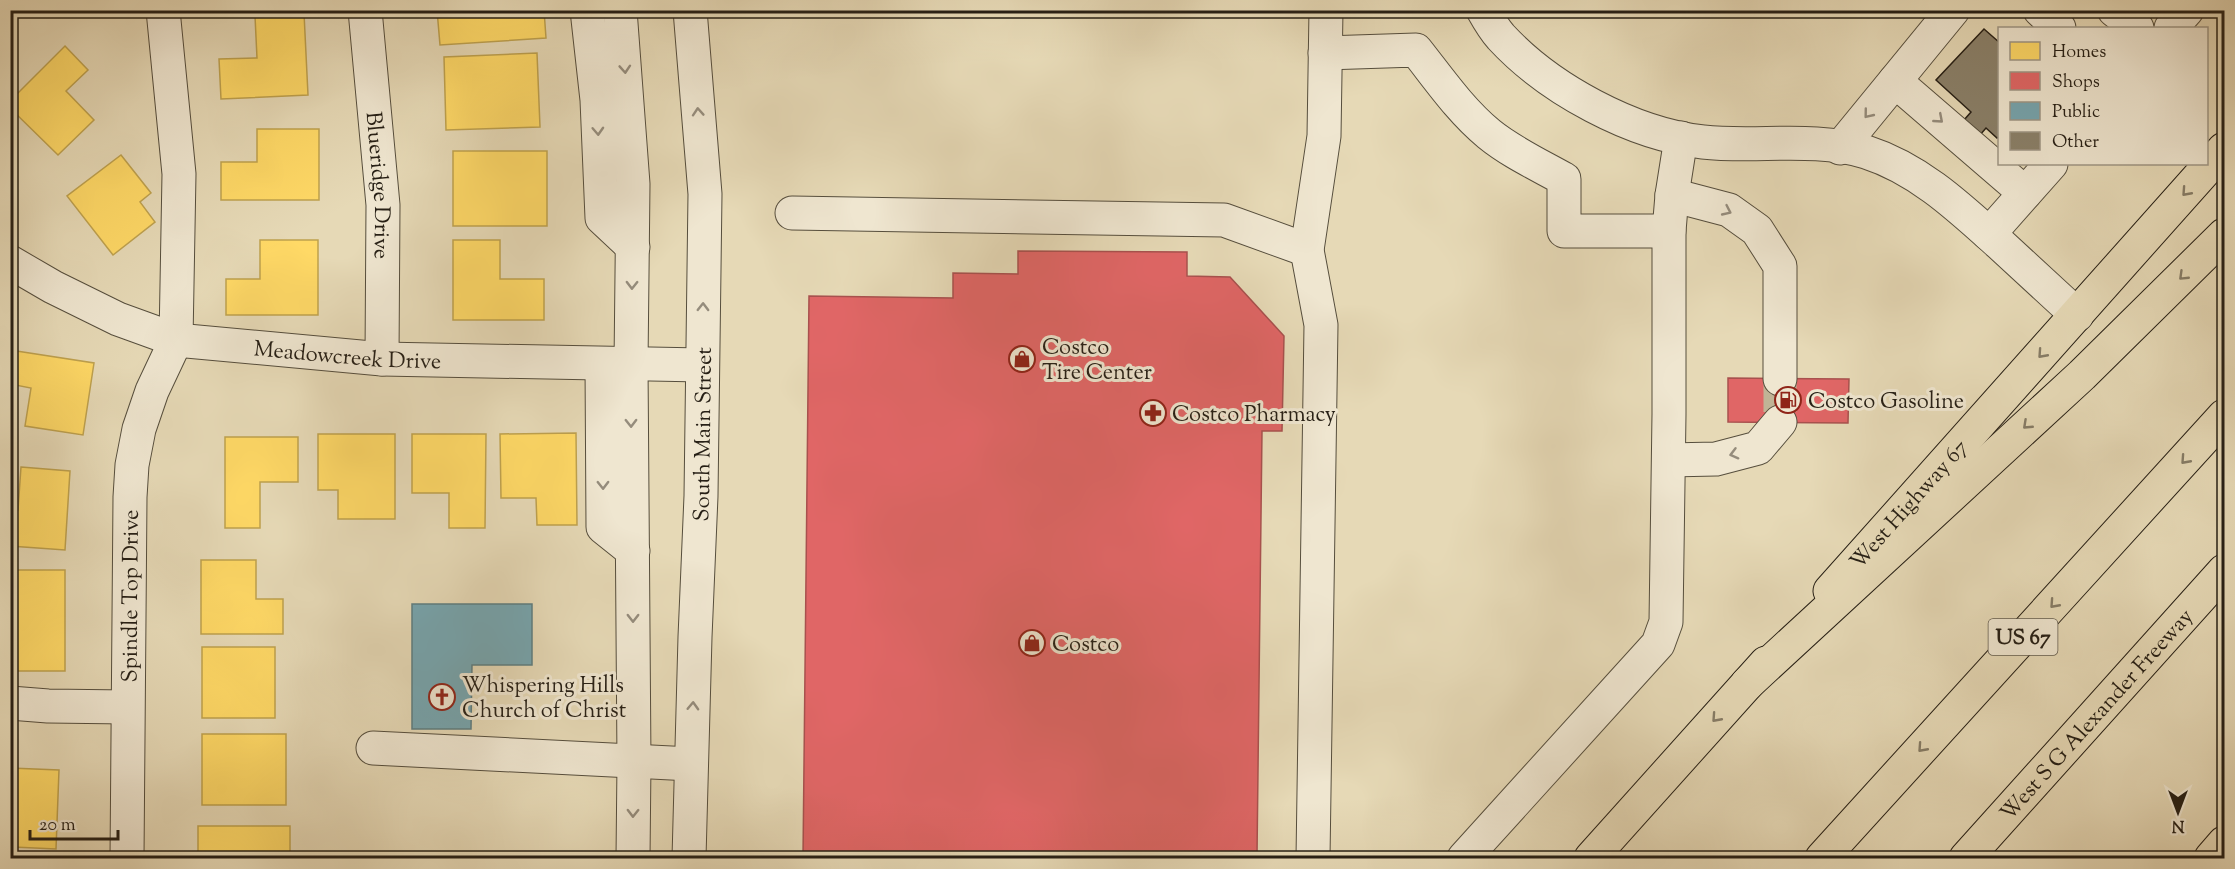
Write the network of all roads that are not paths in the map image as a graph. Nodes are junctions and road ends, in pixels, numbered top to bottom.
1 (163, 10) edge
2 (365, 10) edge
3 (587, 10) edge
4 (620, 10) edge
5 (690, 10) edge
6 (1326, 10) edge
7 (1483, 10) edge
8 (1953, 10) edge
9 (2040, 10) edge
10 (2114, 10) edge
11 (2187, 10) edge
12 (2058, 27) edge
13 (2136, 27) edge
14 (2172, 27) edge
15 (1325, 53) junction
16 (1895, 81) junction
17 (1681, 138) junction
18 (1840, 148) junction
19 (2224, 149) edge
20 (2050, 165) edge
21 (2025, 193) junction
22 (1672, 195) junction
23 (792, 213) dead end
24 (1670, 231) junction
25 (1989, 234) junction
26 (2224, 235) edge
27 (633, 247) junction
28 (1306, 250) junction
29 (10, 262) edge
30 (2077, 315) junction
31 (176, 340) junction
32 (382, 359) junction
33 (616, 364) junction
34 (702, 365) junction
35 (1780, 379) tunnel mouth
36 (2224, 416) edge
37 (1780, 422) tunnel mouth
38 (1669, 460) junction
39 (2224, 572) edge
40 (1747, 684) junction
41 (10, 703) edge
42 (127, 707) junction
43 (373, 748) dead end
44 (634, 762) junction
45 (691, 764) junction
46 (2224, 843) edge
47 (127, 858) edge
48 (633, 858) edge
49 (689, 858) edge
50 (1313, 858) edge
51 (1464, 858) edge
52 (1591, 858) edge
53 (1822, 858) edge
54 (1966, 858) edge
55 (2211, 858) edge

1 - 31 street
2 - 32 street, Blueridge Drive
3 -> 27 street
4 -> 27 street
34 -> 5 street, South Main Street
6 - 15 street
7 - 17 street
8 - 16 street
9 - 12 street
10 - 13 street
11 - 14 street
15 - 24 street
15 - 28 street
16 -> 18 street
16 -> 21 street
17 - 18 street
17 - 22 street
18 - 25 street
19 -> 30 main road, West Highway 67
20 - 21 street
21 - 25 street
22 - 24 street
22 -> 35 street
23 - 28 street
24 - 38 street
25 - 30 street
26 -> 40 main road
27 -> 33 street
28 - 50 street
29 - 31 street, Meadowcreek Drive
30 -> 40 main road, West Highway 67
31 - 32 street, Meadowcreek Drive
31 - 42 street, Spindle Top Drive
32 - 33 street, Meadowcreek Drive
33 - 34 street, Meadowcreek Drive
33 -> 44 street
45 -> 34 street, South Main Street
36 -> 53 main road, US 67
37 -> 38 street
38 - 51 street
39 - 54 main road, West S G Alexander Freeway
40 -> 52 main road, West Highway 67
41 - 42 street
42 - 47 street, Spindle Top Drive
43 - 44 street
44 - 45 street
44 -> 48 street
45 - 49 street, South Main Street
46 - 55 main road

